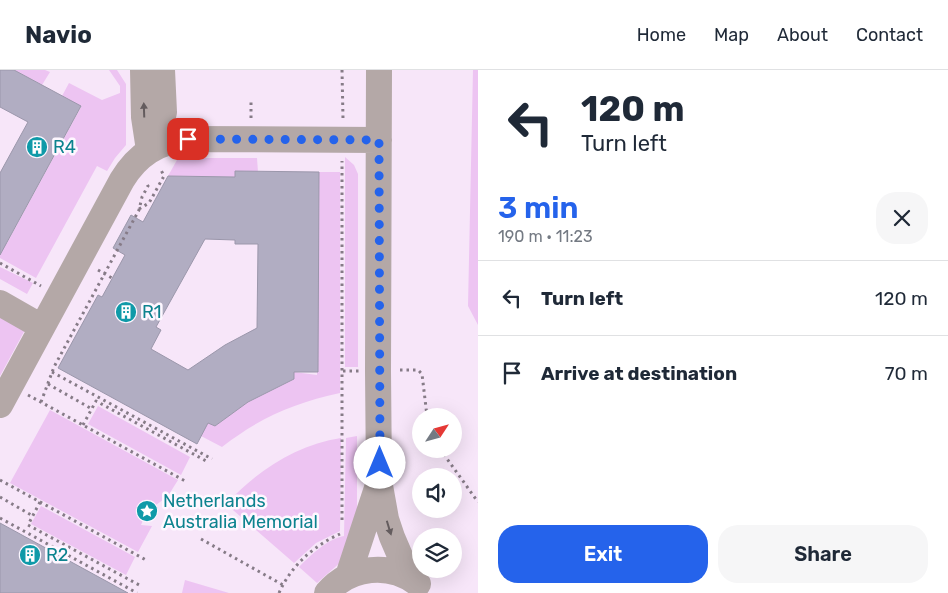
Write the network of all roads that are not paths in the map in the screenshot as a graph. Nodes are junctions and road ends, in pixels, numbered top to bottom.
1 (143, 70) edge
2 (162, 70) edge
3 (379, 70) edge
4 (379, 140) junction
5 (155, 153) junction
6 (0, 303) edge
7 (42, 326) junction
8 (0, 405) edge
9 (380, 480) junction
10 (348, 576) junction
11 (422, 588) edge
12 (327, 593) edge

5 -> 1 street
2 - 5 street
3 - 4 street
4 - 5 street
4 - 9 street
5 - 7 street
6 - 7 street
7 - 8 street
9 - 10 street
9 -> 11 street
10 - 11 street
10 - 12 street

